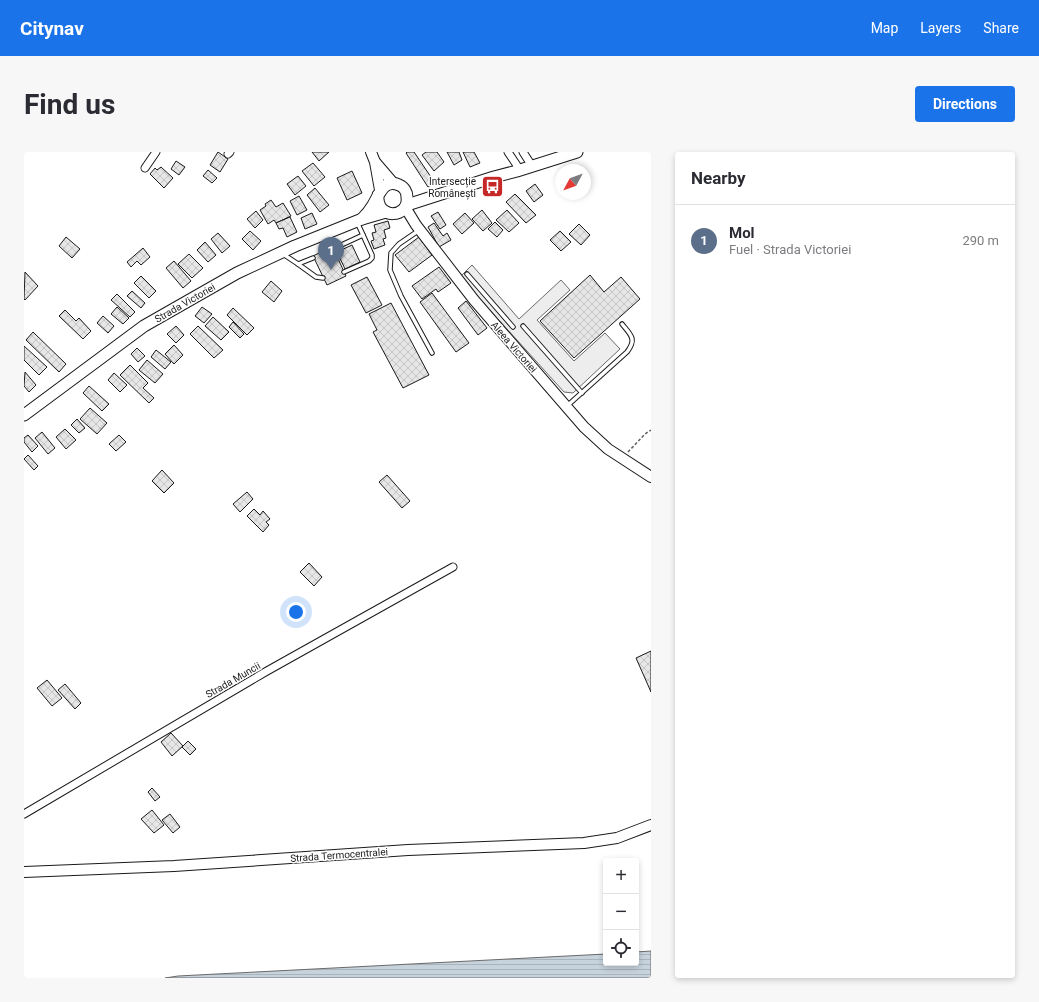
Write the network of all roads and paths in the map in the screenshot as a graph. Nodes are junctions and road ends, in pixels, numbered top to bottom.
1 (156, 152) edge
2 (508, 152) edge
3 (523, 152) edge
4 (577, 152) edge
5 (373, 157) edge
6 (532, 166) junction
7 (145, 168) dead end
8 (520, 170) junction
9 (394, 184) junction
10 (406, 191) junction
11 (379, 193) junction
12 (435, 197) junction
13 (404, 208) junction
14 (386, 212) junction
15 (360, 221) junction
16 (418, 227) junction
17 (363, 235) junction
18 (280, 252) junction
19 (324, 253) dead end
20 (313, 258) dead end
21 (298, 264) junction
22 (344, 272) dead end
23 (467, 274) dead end
24 (323, 278) dead end
25 (622, 324) dead end
26 (523, 326) dead end
27 (513, 327) dead end
28 (432, 353) dead end
29 (582, 393) junction
30 (567, 407) junction
31 (24, 415) edge
32 (651, 430) edge
33 (623, 458) junction
34 (651, 477) edge
35 (453, 566) dead end
36 (24, 814) edge
37 (651, 826) edge
38 (24, 872) edge

1 - 7 street
2 - 8 street
3 - 6 street
4 - 6 main road
5 - 9 street
5 - 11 street
6 - 8 main road
8 - 12 main road
9 - 10 main road
9 - 11 main road
10 - 12 main road
10 - 13 main road
11 - 14 main road
11 - 15 main road
12 - 13 main road
13 - 14 main road
13 - 16 street, Aleea Victoriei
14 - 15 main road, Strada Victoriei
15 - 17 lane
15 - 18 main road, Strada Victoriei
16 - 28 lane
16 - 30 street, Aleea Victoriei
17 - 19 lane
17 - 22 lane
18 - 21 lane
18 - 31 main road, Strada Victoriei
20 - 21 lane
21 - 24 lane
23 - 27 lane
25 - 29 lane
26 - 29 lane
29 - 30 lane
30 - 33 street, Aleea Victoriei
32 - 33 path
33 - 34 street
35 - 36 street, Strada Muncii
37 - 38 street, Strada Termocentralei

